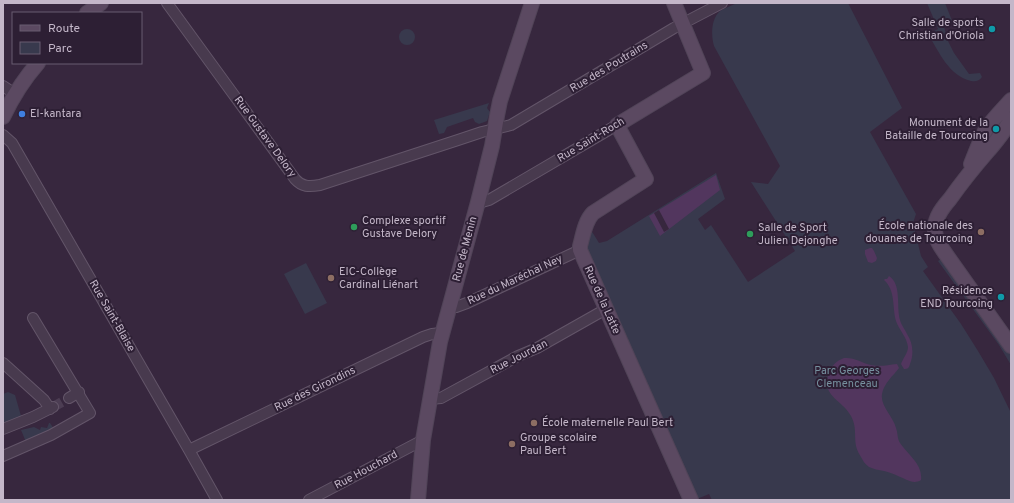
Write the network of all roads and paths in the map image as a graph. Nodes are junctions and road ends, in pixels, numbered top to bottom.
1 (167, 3) edge
2 (532, 3) edge
3 (674, 3) edge
4 (722, 3) edge
5 (682, 24) junction
6 (37, 64) edge
7 (9, 90) edge
8 (1011, 100) edge
9 (3, 117) edge
10 (1011, 119) edge
11 (616, 125) junction
12 (495, 129) junction
13 (3, 135) edge
14 (958, 187) junction
15 (478, 202) junction
16 (580, 250) junction
17 (450, 306) junction
18 (606, 310) junction
19 (33, 318) dead end
20 (441, 334) junction
21 (1011, 346) edge
22 (3, 363) edge
23 (79, 392) junction
24 (68, 398) tunnel mouth
25 (430, 399) junction
26 (3, 429) edge
27 (423, 440) junction
28 (189, 450) junction
29 (3, 456) edge
30 (688, 499) edge
31 (217, 500) edge
32 (309, 500) edge
33 (418, 500) edge

1 - 12 street, Rue Gustave Delory
2 - 12 street, Rue de Menin
3 - 5 street
4 - 5 street, Rue des Poutrains
5 - 11 street, Rue Saint-Roch
5 - 12 street, Rue des Poutrains
6 - 7 street
7 - 9 street
8 - 14 street
10 - 14 street
11 - 15 street, Rue Saint-Roch
11 - 16 street
12 - 15 street, Rue de Menin
13 - 28 street, Rue Saint-Blaise
14 - 21 street
15 - 17 street, Rue de Menin
16 - 17 street, Rue du Maréchal Ney
16 - 18 street, Rue de la Latte
17 - 20 street, Rue de Menin
18 - 25 street, Rue Jourdan
18 - 30 street, Rue de la Latte
19 - 23 street
20 - 25 street, Rue de Menin
20 - 28 street, Rue des Girondins
22 - 26 street
23 - 24 street
23 - 29 street
25 - 27 street, Rue de Menin
27 - 32 street, Rue Houchard
27 - 33 street, Rue de Menin
28 - 31 street, Rue Saint-Blaise

